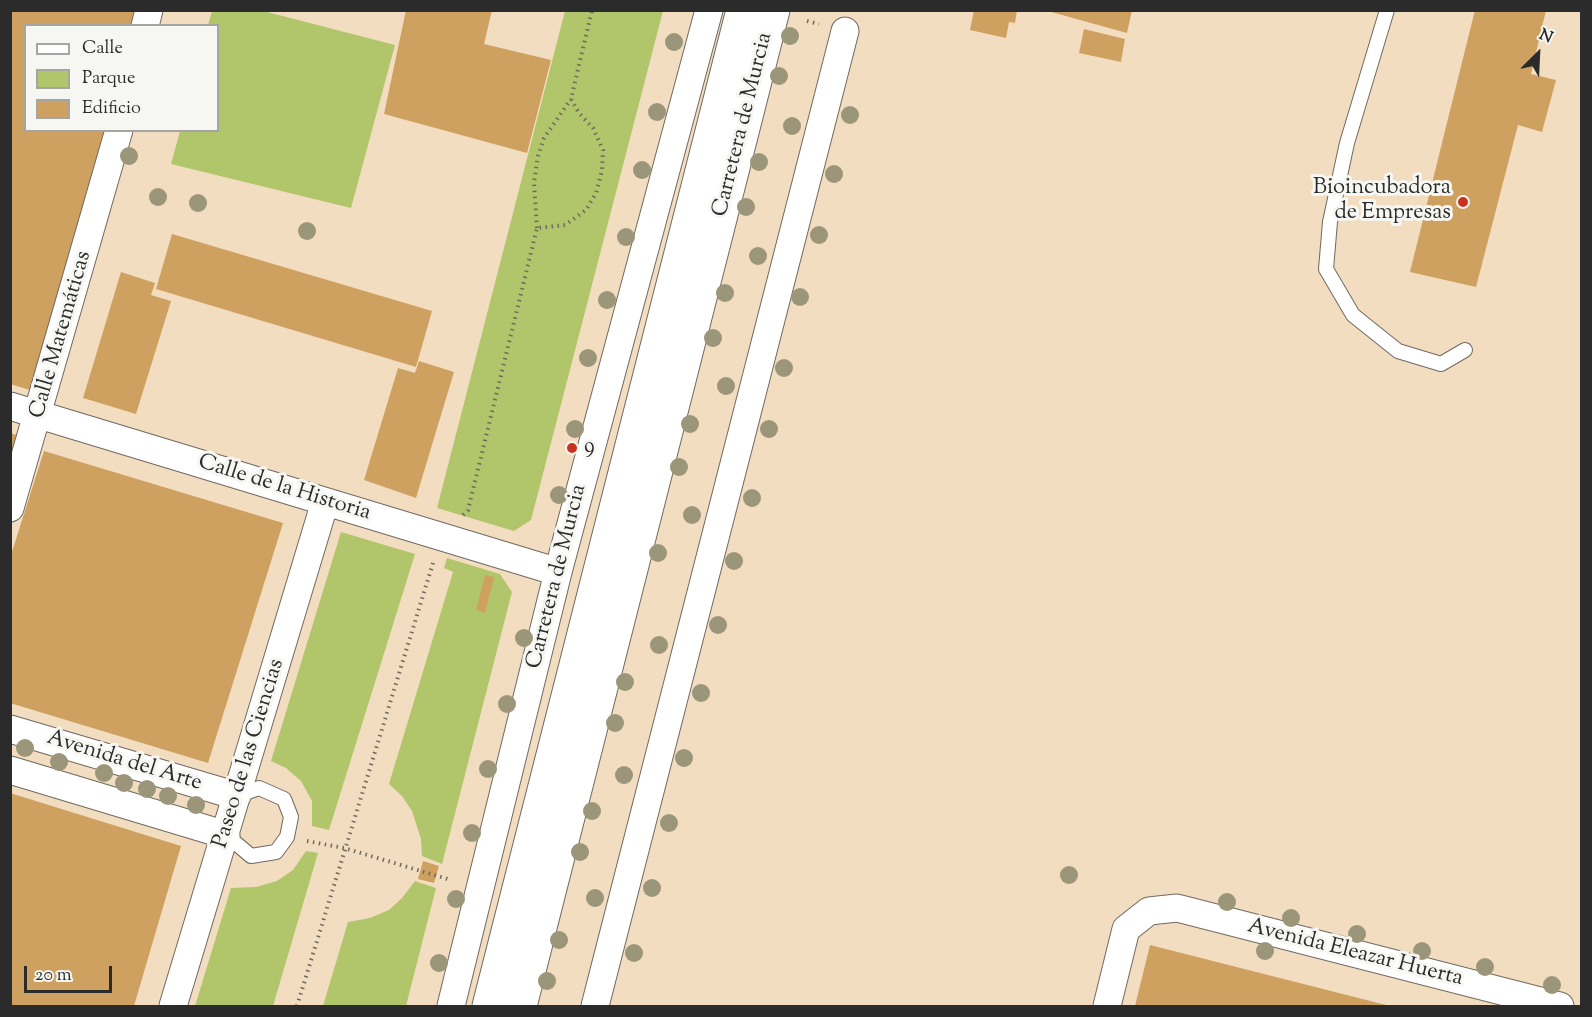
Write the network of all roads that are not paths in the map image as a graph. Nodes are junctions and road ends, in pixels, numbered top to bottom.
1 (709, 10) edge
2 (743, 10) edge
3 (773, 10) edge
4 (1387, 10) edge
5 (845, 31) dead end
6 (119, 132) edge
7 (1465, 350) dead end
8 (10, 406) edge
9 (39, 414) junction
10 (325, 502) junction
11 (10, 508) edge
12 (558, 572) junction
13 (10, 729) edge
14 (10, 770) edge
15 (237, 796) junction
16 (226, 835) junction
17 (173, 1006) edge
18 (451, 1006) edge
19 (489, 1006) edge
20 (520, 1006) edge
21 (595, 1006) edge
22 (1107, 1006) edge
23 (1560, 1006) edge

1 - 12 street, Carretera de Murcia
2 - 19 main road, Carretera de Murcia
3 - 20 main road, Carretera de Murcia
4 - 7 lane
5 - 21 street
6 - 9 street, Calle Matemáticas
8 - 9 street, Calle de la Historia
9 - 10 street, Calle de la Historia
9 - 11 street, Calle Matemáticas
10 - 12 street, Calle de la Historia
10 - 15 street, Paseo de las Ciencias
12 - 18 street, Carretera de Murcia
13 - 15 street, Avenida del Arte
14 - 16 street, Avenida del Arte
15 - 16 street, Paseo de las Ciencias
15 - 16 lane
16 - 17 street, Paseo de las Ciencias
22 - 23 street, Avenida Eleazar Huerta

